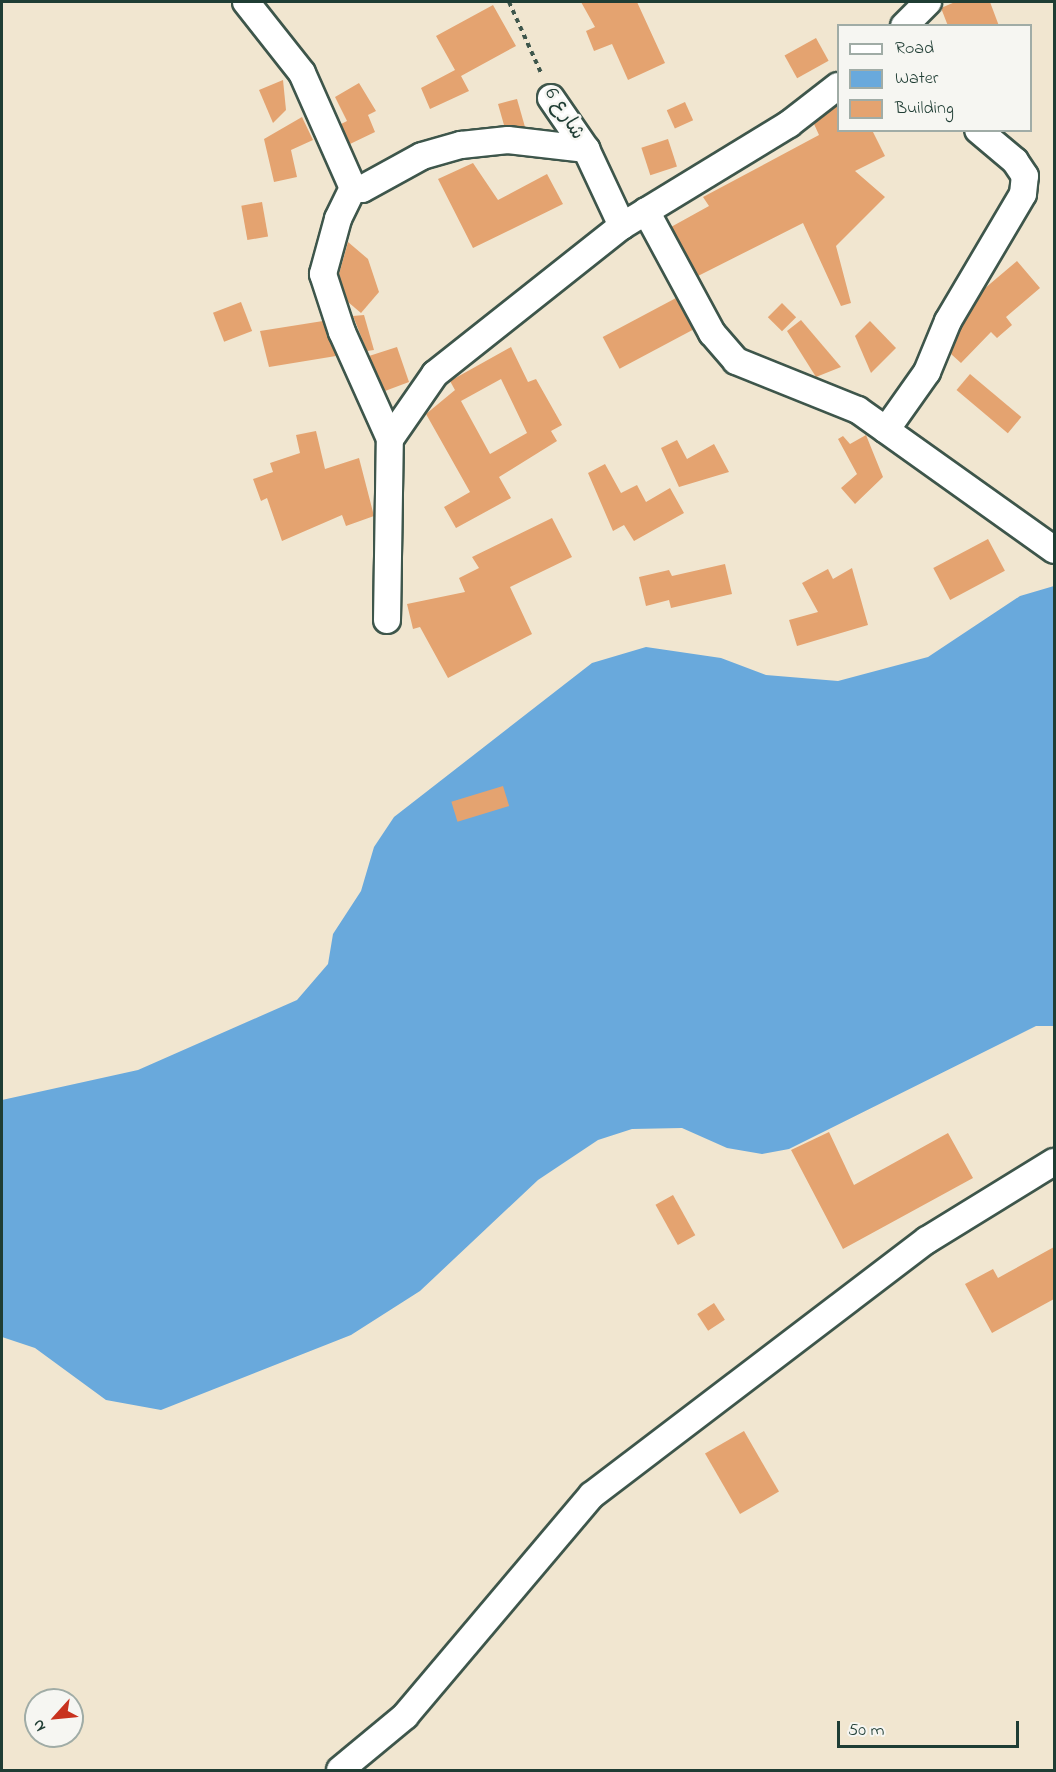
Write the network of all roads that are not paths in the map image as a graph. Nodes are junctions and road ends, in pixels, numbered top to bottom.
1 (246, 2) edge
2 (928, 2) edge
3 (906, 24) edge
4 (837, 87) edge
5 (551, 98) road end
6 (980, 132) edge
7 (586, 150) junction
8 (353, 188) junction
9 (646, 211) junction
10 (622, 226) junction
11 (886, 430) junction
12 (390, 439) junction
13 (1054, 550) edge
14 (387, 620) dead end
15 (1054, 1162) edge
16 (339, 1770) edge

1 - 8 street
2 - 3 street
4 - 9 street
5 - 7 street, شارع 6
6 - 11 street
7 - 8 street
7 - 10 street, شارع 6
8 - 12 street
9 - 10 street
9 - 11 street
10 - 12 street
11 - 13 street
12 - 14 street
15 - 16 street

